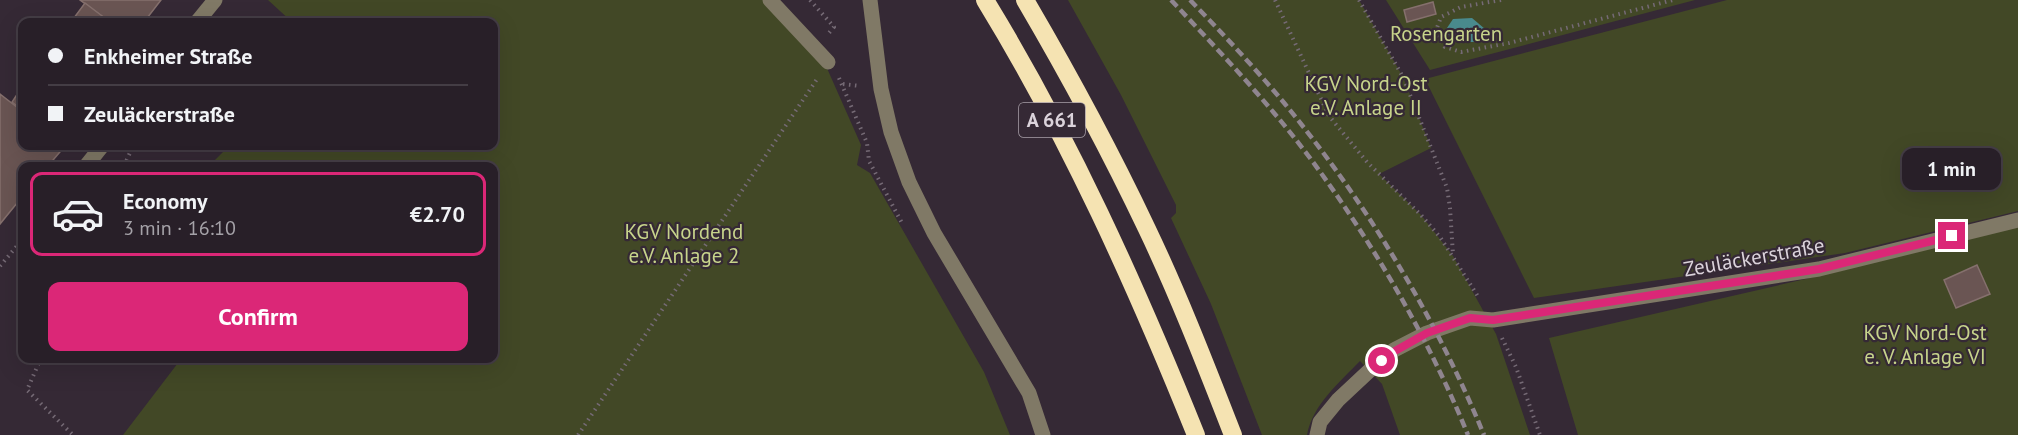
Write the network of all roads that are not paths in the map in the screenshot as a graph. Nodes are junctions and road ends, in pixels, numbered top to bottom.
1 (215, 0) edge
2 (770, 0) edge
3 (870, 0) edge
4 (985, 0) edge
5 (1025, 0) edge
6 (200, 18) edge
7 (828, 62) road end
8 (99, 150) edge
9 (89, 162) edge
10 (2018, 220) edge
11 (1043, 435) edge
12 (1196, 435) edge
13 (1233, 435) edge
14 (1317, 435) edge

1 - 6 lane
2 - 7 lane
3 - 11 lane
4 - 12 highway, A 661
5 - 13 highway, A 661
8 - 9 lane
10 - 14 lane, Zeuläckerstraße

